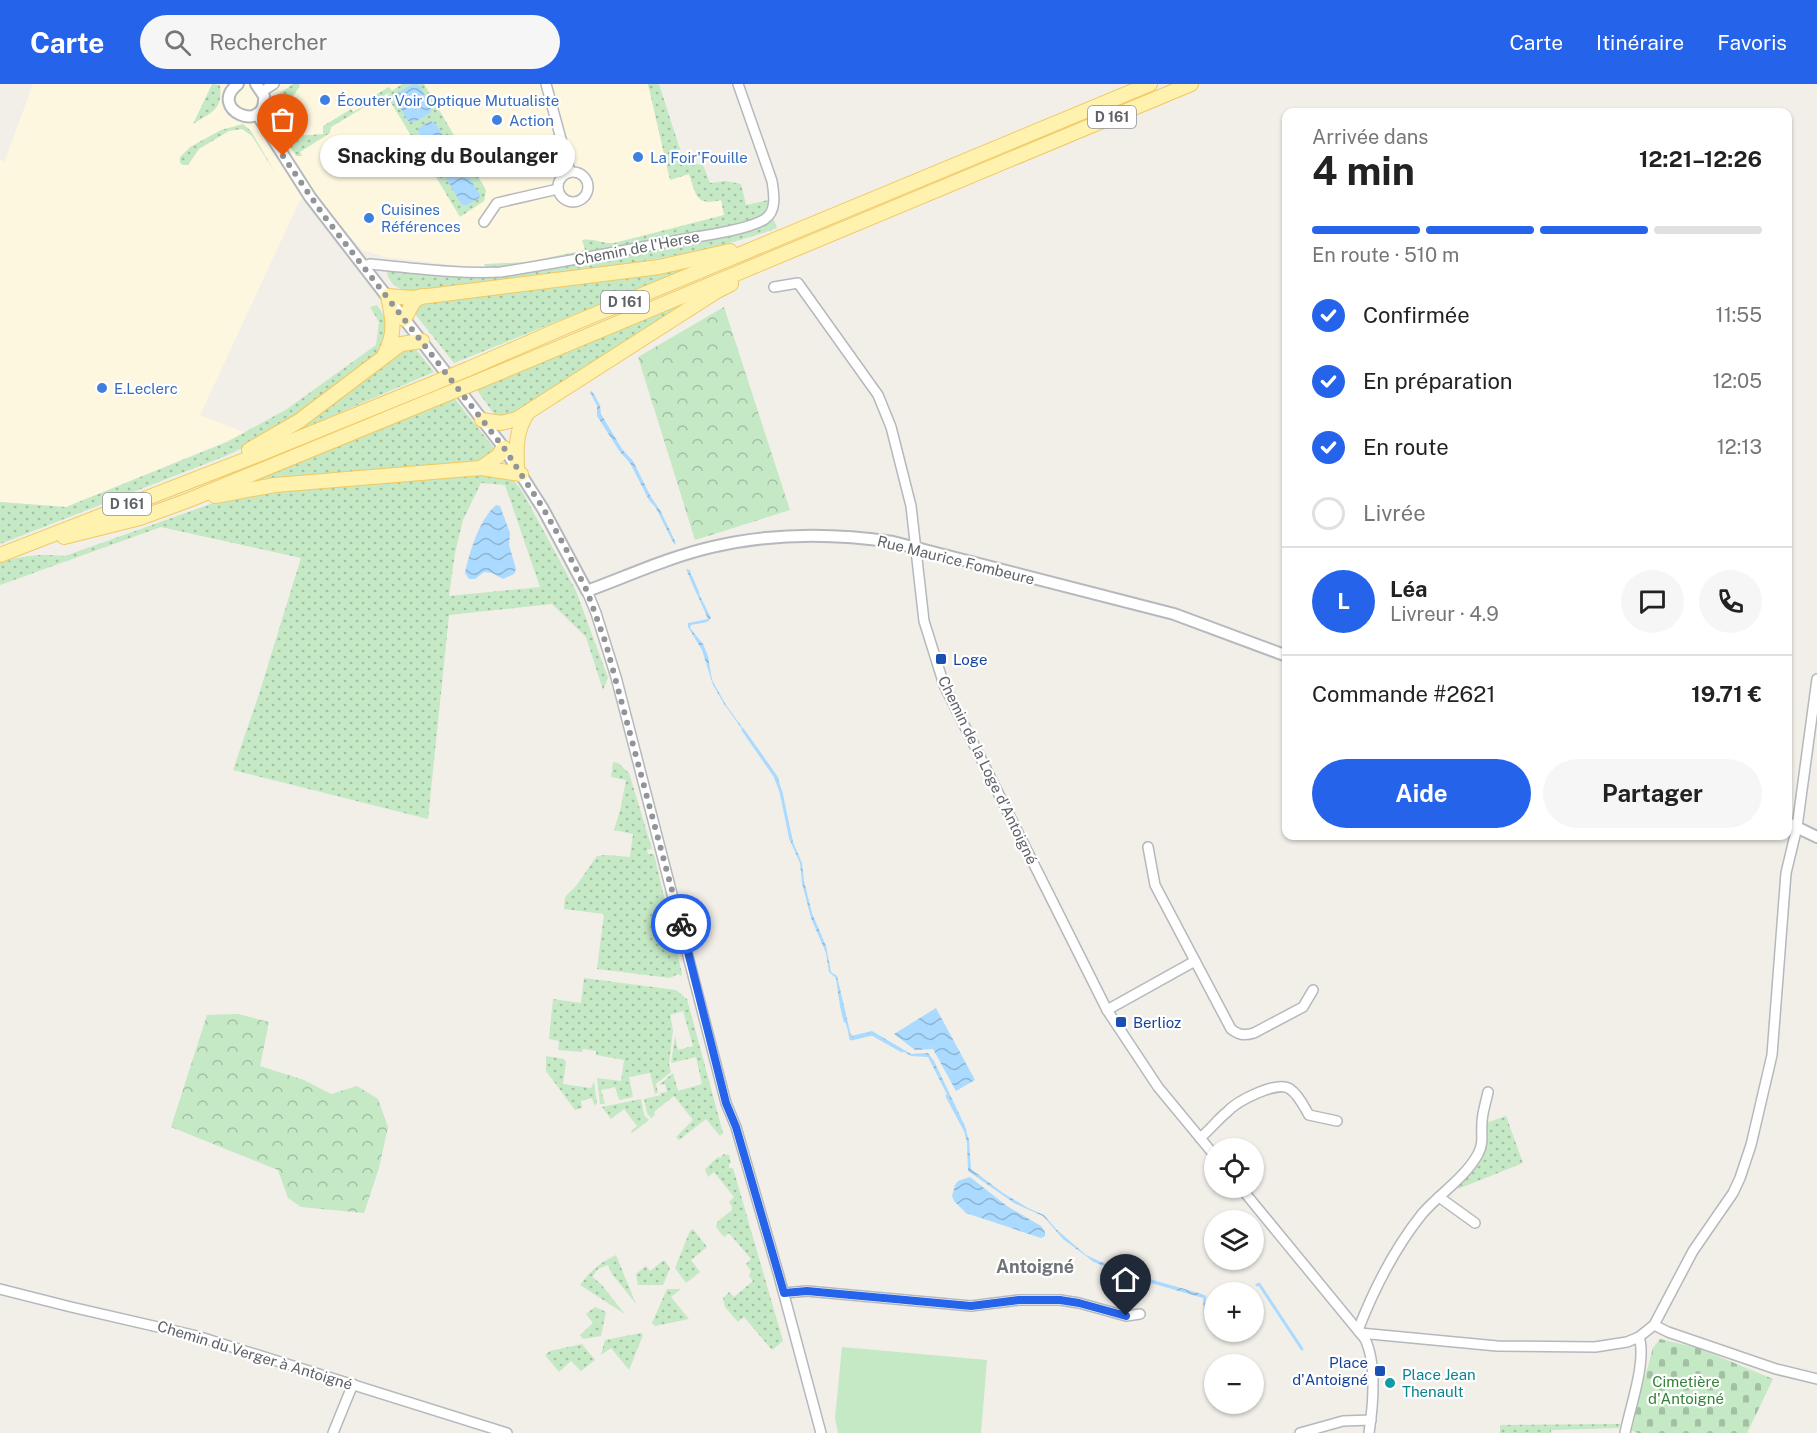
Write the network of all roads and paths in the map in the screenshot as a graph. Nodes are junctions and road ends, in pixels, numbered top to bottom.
1 (274, 84) edge
2 (546, 84) edge
3 (738, 84) edge
4 (1150, 84) edge
5 (1191, 84) edge
6 (233, 86) edge
7 (259, 87) edge
8 (257, 114) junction
9 (570, 172) junction
10 (558, 189) junction
11 (484, 222) dead end
12 (783, 237) junction
13 (785, 253) junction
14 (364, 266) junction
15 (774, 287) dead end
16 (388, 296) junction
17 (422, 296) junction
18 (404, 319) junction
19 (422, 341) junction
20 (385, 354) junction
21 (528, 412) junction
22 (482, 420) junction
23 (504, 448) junction
24 (222, 468) junction
25 (481, 468) junction
26 (519, 470) junction
27 (189, 500) junction
28 (32, 543) junction
29 (917, 548) junction
30 (0, 555) edge
31 (587, 591) junction
32 (1282, 654) edge
33 (1817, 679) edge
34 (1793, 825) edge
35 (1817, 837) edge
36 (1791, 840) edge
37 (1148, 847) dead end
38 (1195, 961) junction
39 (1313, 990) dead end
40 (1107, 1010) junction
41 (1488, 1092) dead end
42 (1337, 1121) dead end
43 (1200, 1138) junction
44 (1204, 1143) edge
45 (1439, 1197) junction
46 (1249, 1198) edge
47 (1475, 1223) dead end
48 (0, 1288) edge
49 (784, 1293) junction
50 (1140, 1314) dead end
51 (1654, 1325) junction
52 (1359, 1331) junction
53 (1640, 1337) junction
54 (1817, 1379) edge
55 (353, 1384) junction
56 (1371, 1419) junction
57 (333, 1433) edge
58 (507, 1433) edge
59 (821, 1433) edge
60 (1300, 1433) edge
61 (1369, 1433) edge
62 (1625, 1433) edge

1 - 7 street
2 - 9 street
3 - 14 street, Chemin de l'Herse
4 - 12 main road, D 161
5 - 13 main road, D 161
6 - 8 street
7 - 8 street
8 - 14 street
9 - 10 street
9 - 10 street
10 - 11 street
12 - 17 main road
12 - 24 main road, D 161, bridge
13 - 21 main road
13 - 27 main road, D 161, bridge
14 - 16 street
15 - 29 street, Chemin de la Loge d'Antoigné
16 - 17 main road
16 - 18 street
16 - 20 main road
17 - 18 main road
18 - 19 street
19 - 20 main road
19 - 22 street
20 - 24 main road
21 - 22 main road
21 - 26 main road
22 - 23 street
23 - 25 main road
23 - 26 street
24 - 28 main road, D 161
25 - 26 main road
25 - 27 main road
26 - 31 street
27 - 28 main road, D 161
28 - 30 main road, D 161
29 - 31 street, Rue Maurice Fombeure
29 - 32 street, Rue Maurice Fombeure
29 - 40 street, Chemin de la Loge d'Antoigné
31 - 49 street
33 - 34 street
34 - 35 street
36 - 51 street
37 - 38 street
38 - 39 street
38 - 40 street
40 - 43 street, Chemin de la Loge d'Antoigné
41 - 45 street
42 - 43 street
43 - 44 street, Chemin de la Loge d'Antoigné
45 - 47 street
45 - 52 street
46 - 52 street
48 - 55 street, Chemin du Verger à Antoigné
49 - 50 street
49 - 59 street
51 - 53 street
51 - 54 street
52 - 53 street
52 - 56 street
53 - 62 street
55 - 57 street
55 - 58 street, Chemin du Verger à Antoigné
56 - 60 street
56 - 61 street

